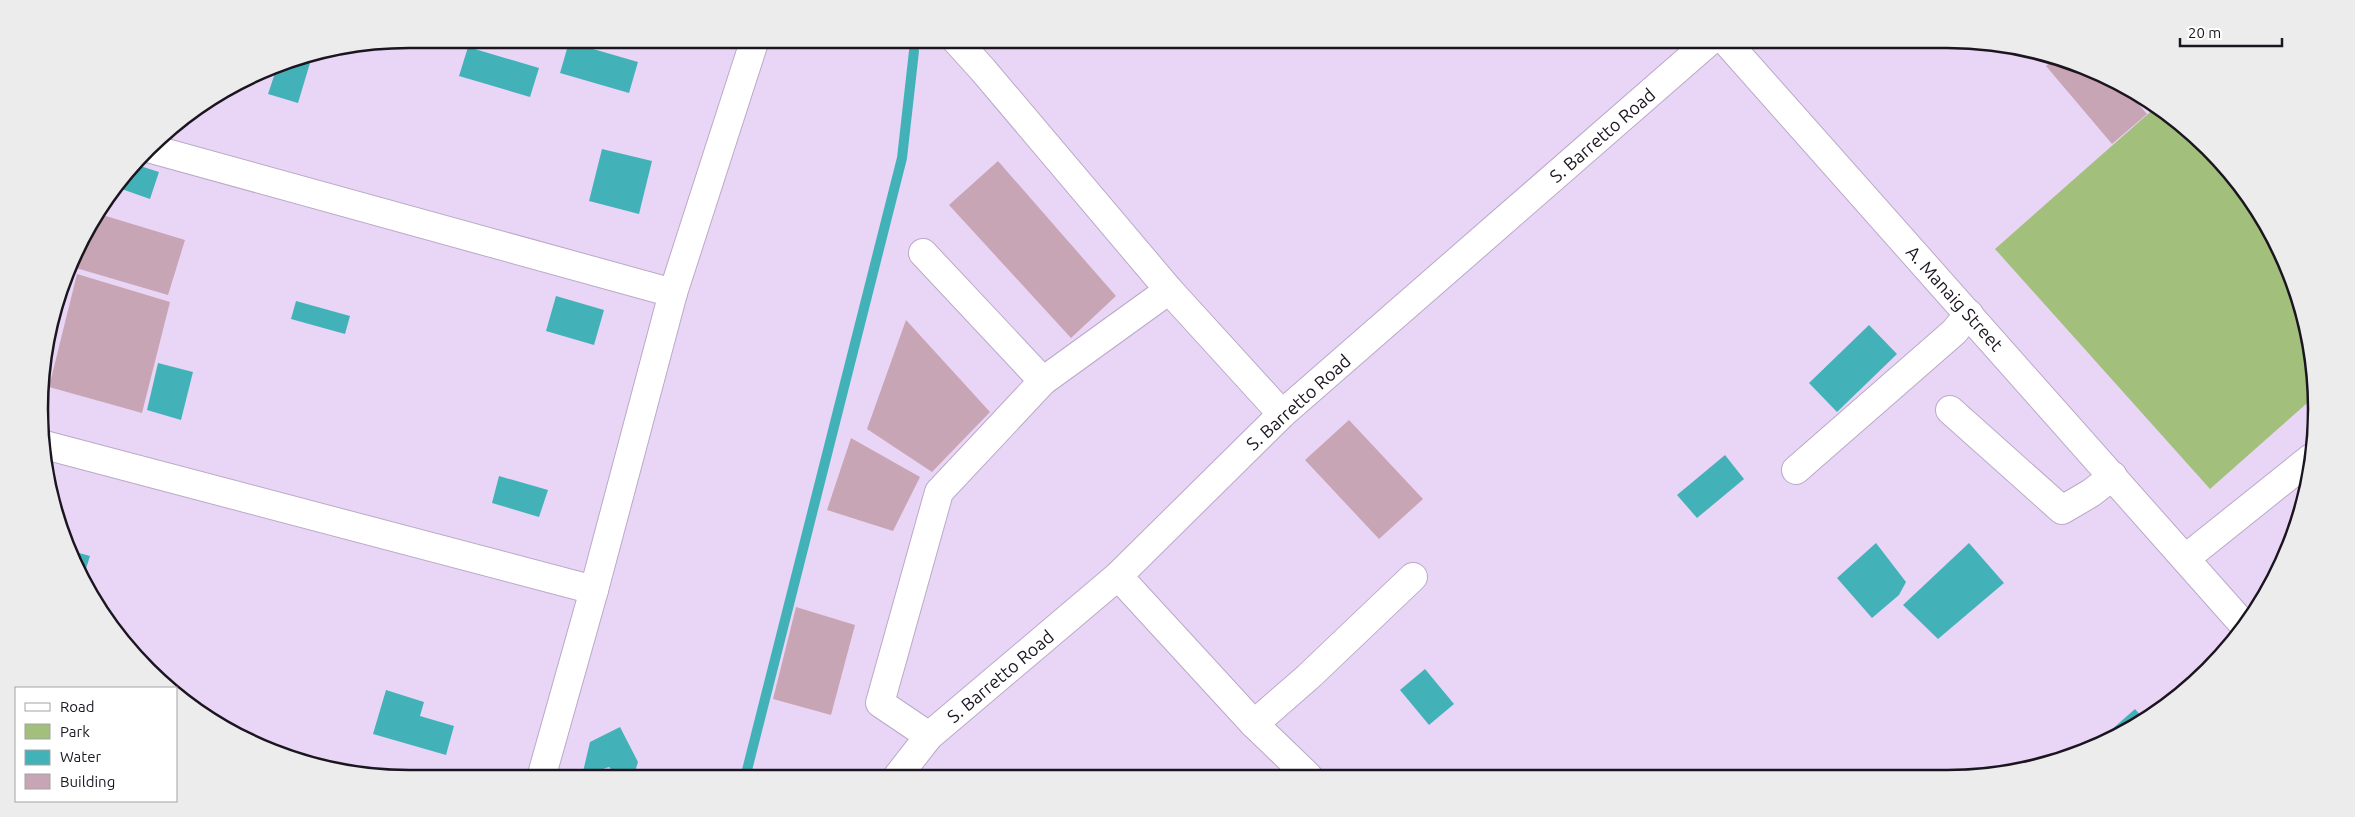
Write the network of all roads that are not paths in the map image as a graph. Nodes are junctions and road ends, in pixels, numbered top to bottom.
1 (752, 48) edge
2 (963, 48) edge
3 (1702, 48) edge
4 (1732, 48) edge
5 (156, 150) edge
6 (923, 253) dead end
7 (1168, 290) junction
8 (672, 293) junction
9 (1970, 314) junction
10 (1043, 381) junction
11 (1950, 410) dead end
12 (1282, 414) junction
13 (50, 446) edge
14 (2303, 464) edge
15 (1796, 470) dead end
16 (2113, 476) junction
17 (2186, 558) junction
18 (1118, 576) junction
19 (1413, 577) dead end
20 (594, 590) junction
21 (2239, 620) edge
22 (1254, 724) junction
23 (929, 736) junction
24 (543, 770) edge
25 (902, 770) edge
26 (1302, 770) edge

1 - 8 street
2 - 7 street
3 - 12 street, S. Barretto Road
4 - 9 street, A. Manaig Street
5 - 8 street
6 - 10 street
7 - 10 street
7 - 12 street
8 - 20 street
9 - 15 street
9 - 16 street, A. Manaig Street
10 - 23 street
11 - 16 street
12 - 18 street, S. Barretto Road
13 - 20 street
14 - 17 street
16 - 17 street, A. Manaig Street
17 - 21 street, A. Manaig Street
18 - 22 street
18 - 23 street, S. Barretto Road
19 - 22 street
20 - 24 street
22 - 26 street
23 - 25 street, S. Barretto Road

